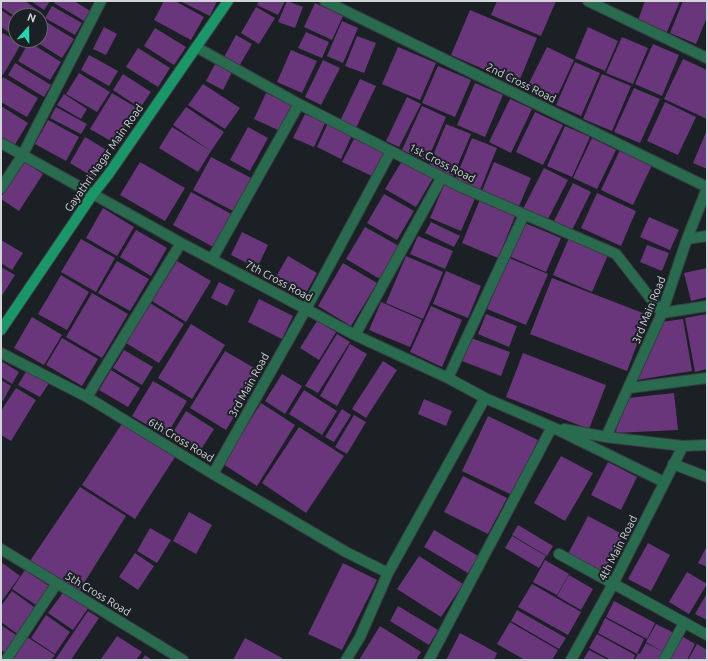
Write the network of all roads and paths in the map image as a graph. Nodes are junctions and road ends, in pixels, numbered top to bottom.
1 (101, 1) edge
2 (228, 1) edge
3 (325, 1) edge
4 (588, 1) edge
5 (196, 47) junction
6 (707, 58) edge
7 (299, 104) junction
8 (1, 143) edge
9 (391, 151) junction
10 (22, 156) junction
11 (442, 177) junction
12 (1, 188) edge
13 (707, 188) edge
14 (93, 194) junction
15 (524, 215) junction
16 (707, 236) edge
17 (687, 239) junction
18 (181, 243) junction
19 (212, 259) junction
20 (707, 306) edge
21 (306, 309) junction
22 (662, 313) junction
23 (1, 330) edge
24 (356, 335) junction
25 (1, 354) edge
26 (448, 378) junction
27 (707, 378) edge
28 (629, 388) junction
29 (87, 397) junction
30 (485, 398) junction
31 (552, 427) junction
32 (606, 437) junction
33 (707, 445) edge
34 (683, 446) junction
35 (673, 464) junction
36 (213, 474) junction
37 (707, 477) edge
38 (664, 482) junction
39 (1, 549) edge
40 (558, 554) dead end
41 (388, 573) junction
42 (57, 583) junction
43 (613, 584) junction
44 (684, 623) junction
45 (707, 635) edge
46 (6, 660) edge
47 (183, 660) edge
48 (346, 660) edge
49 (429, 660) edge
50 (571, 660) edge
51 (664, 660) edge

1 - 10 street
2 - 5 street, Gayathri Nagar Main Road
3 - 13 street, 2nd Cross Road
4 - 6 street
5 - 7 street, 1st Cross Road
5 - 14 street, Gayathri Nagar Main Road
7 - 9 street, 1st Cross Road
7 - 19 street
8 - 10 street, 7th Cross Road
9 - 11 street, 1st Cross Road
9 - 21 street, 3rd Main Road
10 - 12 street
10 - 14 street, 7th Cross Road
11 - 15 street, 1st Cross Road
11 - 24 street
13 - 17 street, 3rd Main Road
14 - 18 street, 7th Cross Road
14 - 23 street, Gayathri Nagar Main Road
15 - 22 street, 1st Cross Road
15 - 26 street
16 - 17 street
17 - 22 street, 3rd Main Road
18 - 19 street, 7th Cross Road
18 - 29 street
19 - 21 street, 7th Cross Road
20 - 22 street
21 - 24 street, 7th Cross Road
21 - 36 street, 3rd Main Road
22 - 28 street, 3rd Main Road
24 - 26 street, 7th Cross Road
25 - 29 street, 6th Cross Road
26 - 30 street, 7th Cross Road
27 - 28 street
28 - 32 street, 3rd Main Road
29 - 36 street, 6th Cross Road
30 - 31 street, 7th Cross Road
30 - 41 street
31 - 32 street
31 - 38 street
31 - 49 street
32 - 34 street
33 - 34 street
34 - 35 street, 4th Main Road
35 - 37 street
35 - 38 street, 4th Main Road
36 - 41 street, 6th Cross Road
38 - 43 street, 4th Main Road
39 - 42 street, 5th Cross Road
40 - 43 street
41 - 48 street
42 - 46 street
42 - 47 street, 5th Cross Road
43 - 44 street
43 - 50 street, 4th Main Road
44 - 45 street
44 - 51 street

